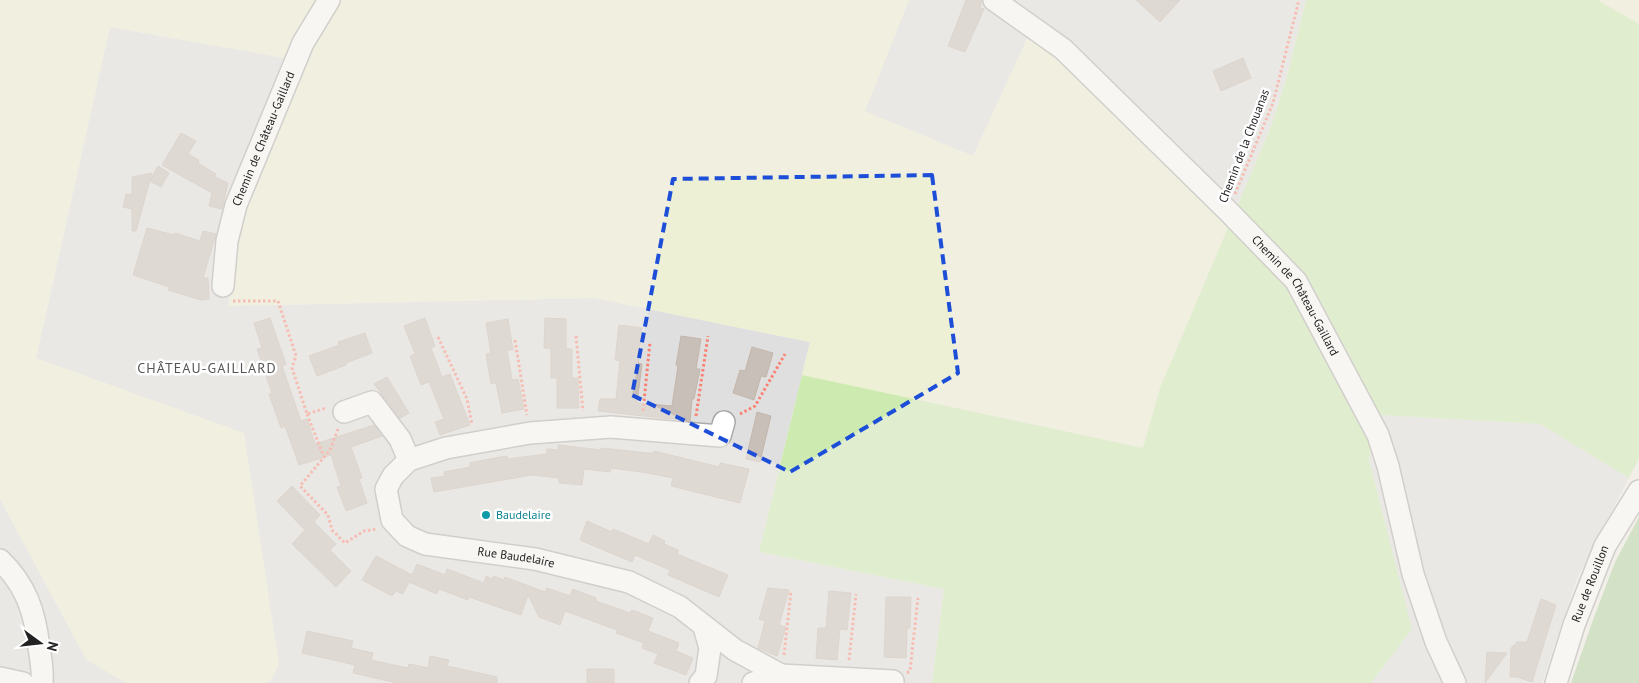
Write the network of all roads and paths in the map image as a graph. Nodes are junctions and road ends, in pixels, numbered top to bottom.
1 (329, 0) edge
2 (994, 0) edge
3 (1299, 0) edge
4 (1228, 211) junction
5 (224, 286) joint
6 (576, 336) dead end
7 (708, 336) dead end
8 (438, 337) dead end
9 (515, 340) dead end
10 (650, 342) dead end
11 (785, 354) dead end
12 (344, 412) junction
13 (307, 414) junction
14 (724, 422) joint
15 (585, 429) junction
16 (641, 429) junction
17 (530, 433) junction
18 (693, 434) junction
19 (476, 442) junction
20 (324, 457) junction
21 (408, 460) junction
22 (1639, 491) edge
23 (397, 526) junction
24 (0, 560) edge
25 (791, 591) dead end
26 (856, 594) dead end
27 (918, 598) dead end
28 (704, 627) junction
29 (782, 675) junction
30 (0, 678) edge
31 (847, 678) junction
32 (893, 682) edge
33 (23, 683) edge
34 (42, 683) edge
35 (700, 683) edge
36 (753, 683) edge
37 (1455, 683) edge
38 (1556, 683) edge

1 - 5 street, Chemin de Château-Gaillard
2 - 4 street, Chemin de Château-Gaillard
3 - 4 path, Chemin de la Chouanas
4 - 37 street, Chemin de Château-Gaillard
5 - 13 path
6 - 15 path
7 - 18 path
8 - 19 path
9 - 17 path
10 - 16 path
11 - 14 path
12 - 13 path
12 - 20 path
12 - 21 street
13 - 20 path
14 - 18 street
15 - 16 street
15 - 17 street
16 - 18 street
17 - 19 street
19 - 21 street
20 - 23 path
21 - 23 street
22 - 38 street, Rue de Rouillon
23 - 28 street, Rue Baudelaire
24 - 34 street
25 - 29 path
26 - 31 path
27 - 32 path
28 - 29 street, Rue Baudelaire
28 - 35 street
29 - 31 street, Rue Baudelaire
29 - 36 street, Rue Baudelaire
30 - 33 street
31 - 32 street, Rue Baudelaire

